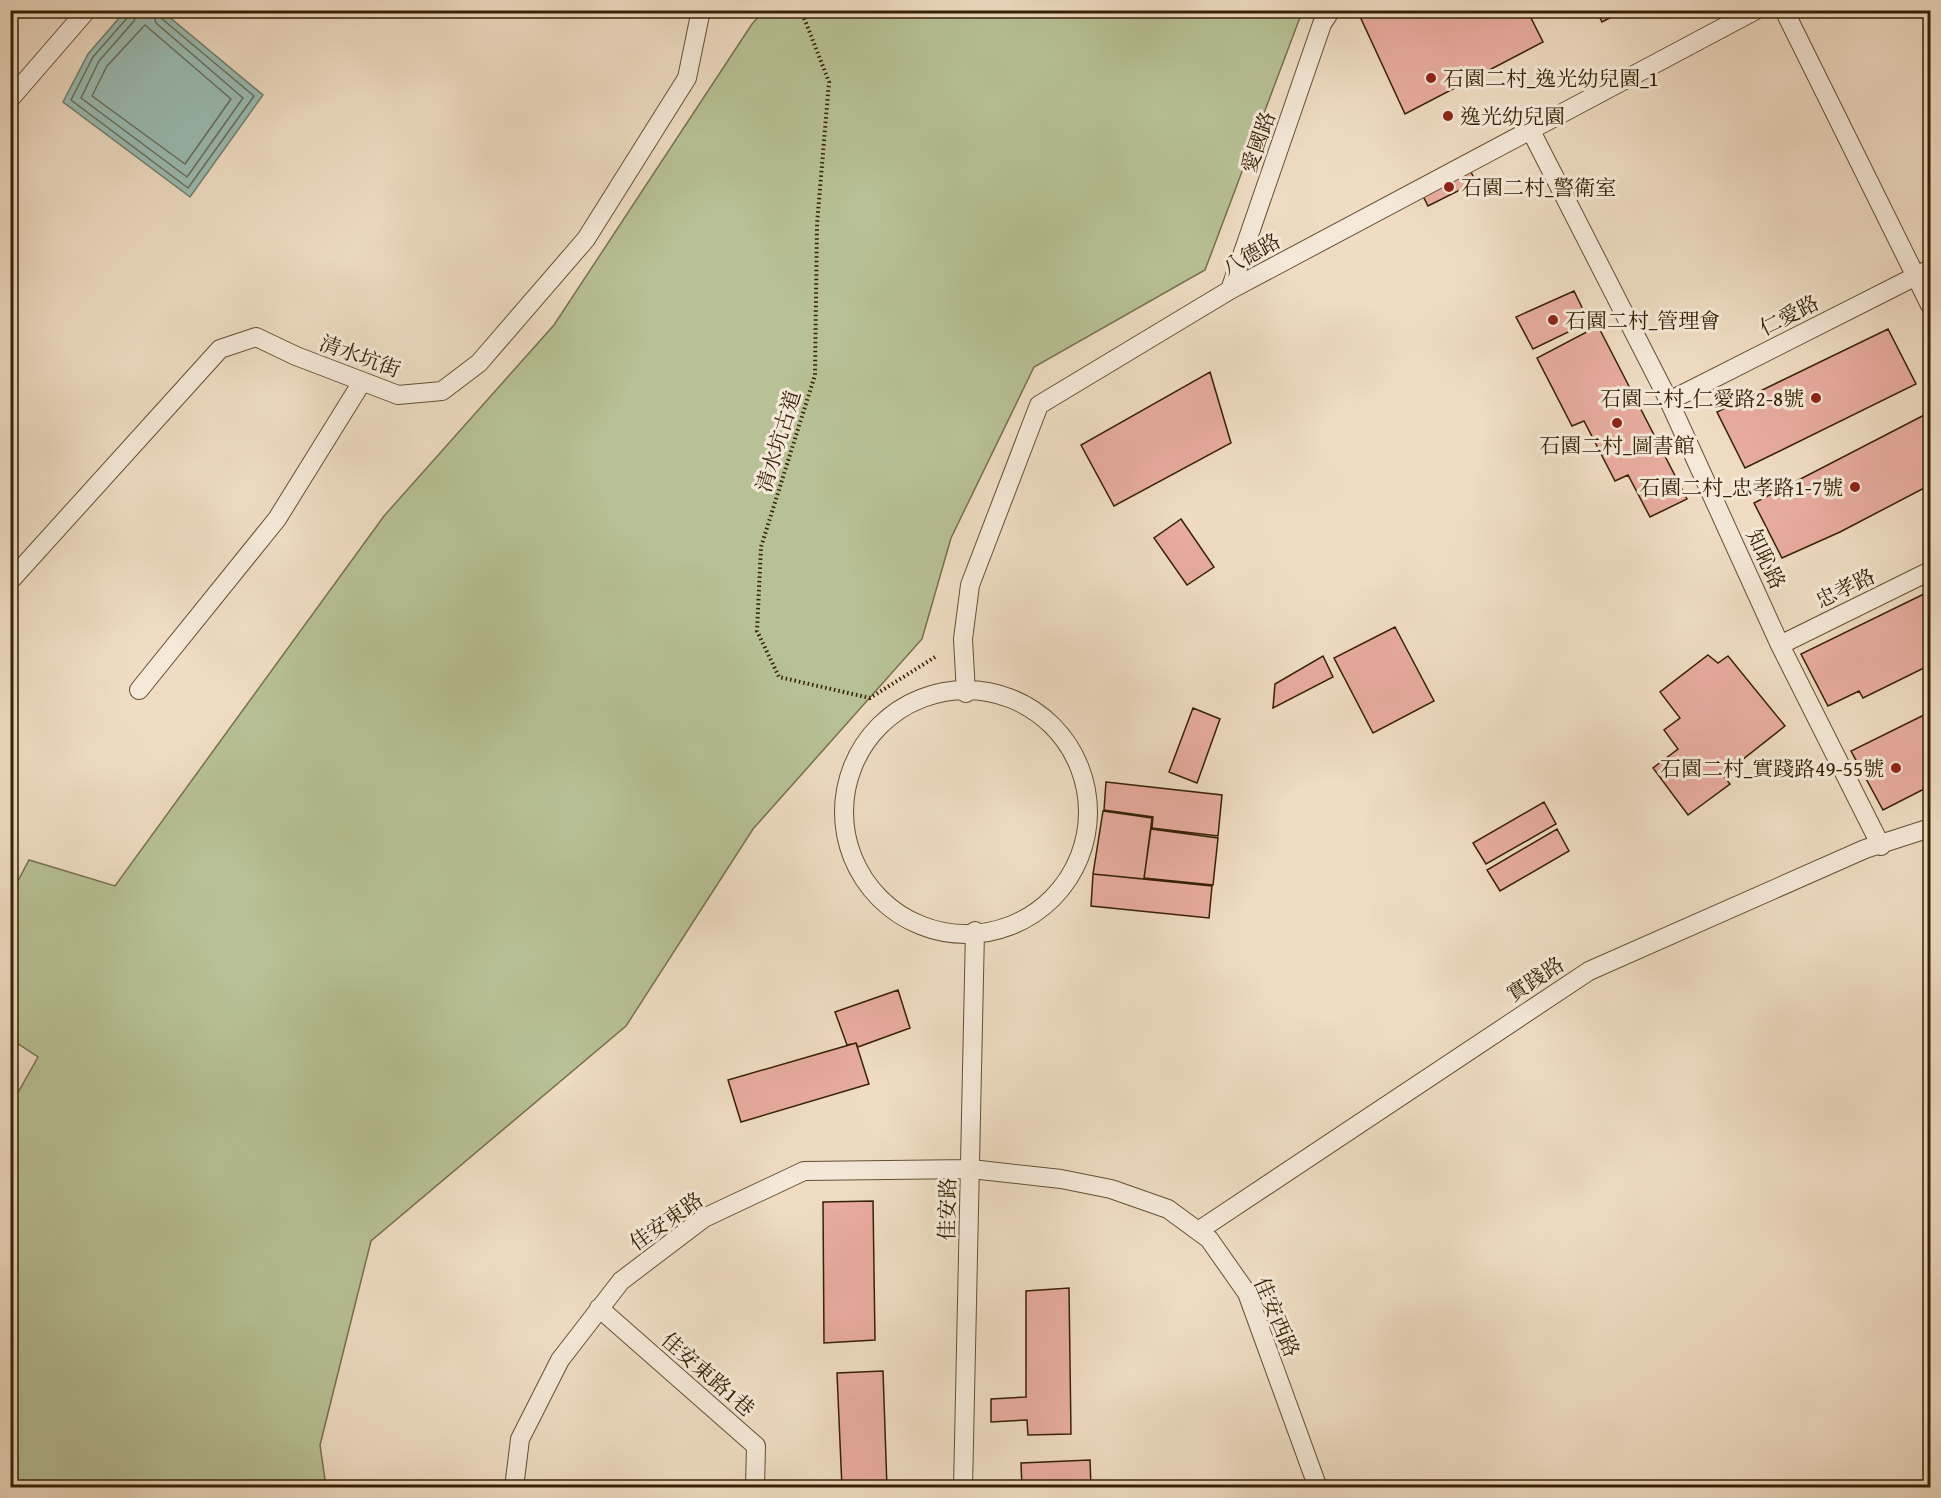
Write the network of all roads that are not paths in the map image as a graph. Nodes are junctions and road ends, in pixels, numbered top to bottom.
1 (87, 10) edge
2 (701, 10) edge
3 (1331, 10) edge
4 (1756, 10) edge
5 (1784, 10) edge
6 (10, 99) edge
7 (1530, 129) junction
8 (1923, 273) edge
9 (1230, 290) junction
10 (1930, 305) edge
11 (362, 382) junction
12 (1669, 401) junction
13 (1930, 571) edge
14 (10, 580) edge
15 (1780, 645) junction
16 (139, 690) dead end
17 (966, 693) junction
18 (1930, 828) edge
19 (1881, 846) junction
20 (975, 931) junction
21 (971, 1169) junction
22 (1198, 1231) junction
23 (599, 1308) junction
24 (514, 1488) edge
25 (755, 1488) edge
26 (963, 1488) edge
27 (1318, 1488) edge

1 - 6 lane
2 - 11 lane, 清水坑街
3 - 9 lane, 愛國路
4 - 7 lane, 八德路
5 - 8 lane
7 - 9 lane, 八德路
7 - 12 lane, 知恥路
8 - 10 lane
8 - 12 lane, 仁愛路
9 - 17 lane, 八德路
11 - 14 lane, 清水坑街
11 - 16 lane
12 - 15 lane, 知恥路
13 - 15 lane, 忠孝路
15 - 19 lane, 知恥路
17 - 20 lane
17 - 20 lane
18 - 19 lane, 實踐路
19 - 22 lane, 實踐路
20 - 21 lane, 佳安路
21 - 22 lane, 佳安西路
21 - 23 lane, 佳安東路
21 - 26 lane, 佳安路
22 - 27 lane, 佳安西路
23 - 24 lane, 佳安東路
23 - 25 lane, 佳安東路1巷

